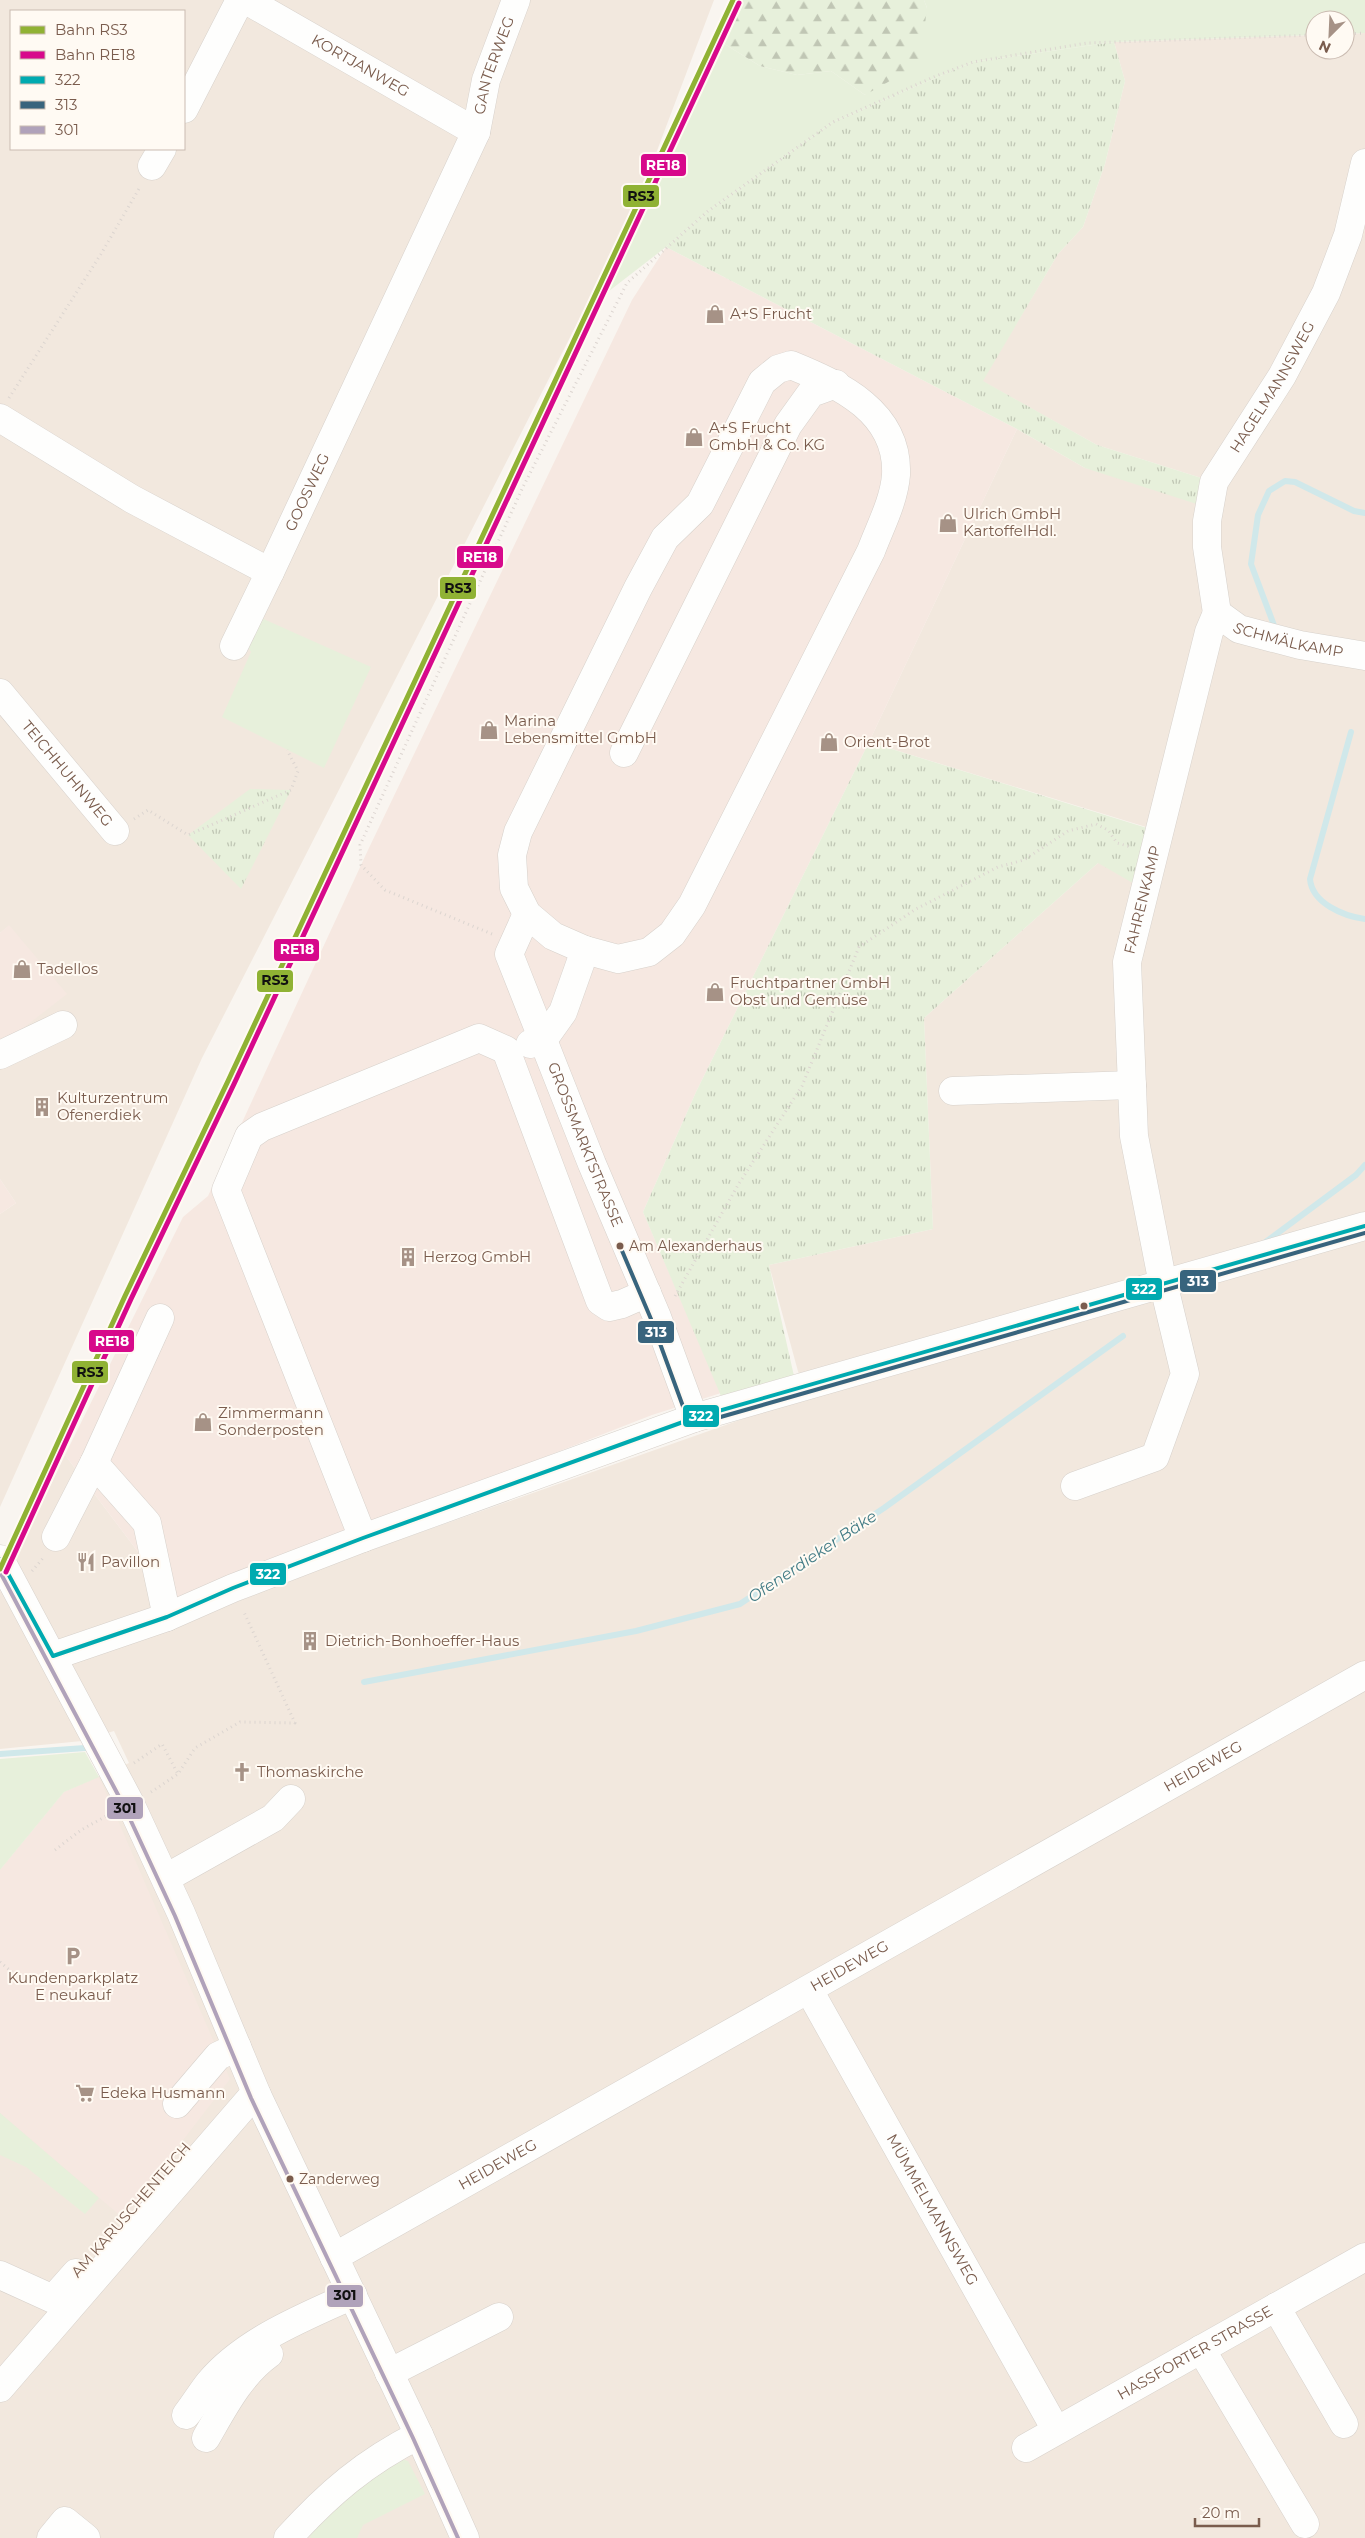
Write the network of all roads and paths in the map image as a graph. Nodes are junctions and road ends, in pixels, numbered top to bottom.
1 (240, 0) edge
2 (246, 0) edge
3 (516, 0) edge
4 (1305, 35) edge
5 (185, 107) edge
6 (476, 132) junction
7 (157, 157) edge
8 (1365, 163) edge
9 (836, 384) junction
10 (2, 412) edge
11 (270, 572) junction
12 (1217, 613) junction
13 (234, 646) dead end
14 (1365, 656) edge
15 (0, 693) edge
16 (287, 750) dead end
17 (624, 753) dead end
18 (115, 831) joint
19 (1154, 853) junction
20 (527, 914) junction
21 (585, 950) junction
22 (509, 954) junction
23 (63, 1026) dead end
24 (543, 1040) junction
25 (506, 1050) junction
26 (0, 1055) edge
27 (1132, 1076) junction
28 (964, 1085) dead end
29 (1365, 1226) edge
30 (1163, 1283) junction
31 (652, 1305) junction
32 (160, 1318) dead end
33 (694, 1418) junction
34 (94, 1463) junction
35 (1075, 1486) dead end
36 (56, 1537) dead end
37 (363, 1538) junction
38 (0, 1559) edge
39 (233, 1588) junction
40 (167, 1617) junction
41 (53, 1656) junction
42 (1365, 1675) edge
43 (133, 1764) dead end
44 (178, 1774) junction
45 (142, 1797) junction
46 (291, 1800) dead end
47 (55, 1850) dead end
48 (166, 1878) junction
49 (0, 1962) edge
50 (19, 1978) dead end
51 (809, 1990) junction
52 (237, 2047) junction
53 (254, 2087) junction
54 (177, 2104) dead end
55 (334, 2257) junction
56 (1365, 2257) edge
57 (0, 2275) edge
58 (357, 2304) junction
59 (1276, 2307) junction
60 (499, 2317) dead end
61 (1201, 2349) junction
62 (389, 2373) junction
63 (0, 2388) edge
64 (186, 2415) dead end
65 (1344, 2424) dead end
66 (1056, 2430) junction
67 (419, 2435) junction
68 (206, 2438) dead end
69 (1026, 2448) dead end
70 (1305, 2524) dead end
71 (51, 2538) edge
72 (86, 2538) edge
73 (288, 2538) edge
74 (465, 2538) edge

1 - 5 street
2 - 6 street, KORTJANWEG
3 - 6 street, GANTERWEG
4 - 22 path
6 - 11 street, GOOSWEG
7 - 10 path
8 - 12 street, HAGELMANNSWEG
9 - 17 street
9 - 20 street
9 - 21 street
10 - 11 street
11 - 13 street, GOOSWEG
12 - 14 street, SCHMÄLKAMP
12 - 19 street, FAHRENKAMP
15 - 18 street, TEICHHUHNWEG
16 - 18 path
19 - 27 street, FAHRENKAMP
19 - 31 path
20 - 21 street
20 - 22 street
21 - 24 street
22 - 24 street, GROSSMARKTSTRASSE
23 - 26 street
24 - 25 street
24 - 31 street, GROSSMARKTSTRASSE
25 - 31 street
25 - 37 street
27 - 28 street
27 - 30 street, FAHRENKAMP
29 - 30 street
30 - 33 street
30 - 35 street, FAHRENKAMP
31 - 33 street, GROSSMARKTSTRASSE
32 - 34 street
33 - 37 street
34 - 36 street
34 - 40 street
37 - 39 street
38 - 41 street
39 - 40 street
39 - 44 path
40 - 41 street
41 - 45 street
42 - 51 street, HEIDEWEG
43 - 44 path
44 - 45 path
45 - 47 path
45 - 48 street
46 - 48 street
48 - 52 street
49 - 50 path
51 - 55 street, HEIDEWEG
51 - 66 street, MÜMMELMANNSWEG
52 - 53 street
52 - 54 street
53 - 55 street
53 - 57 street, AM KARUSCHENTEICH
53 - 63 street
55 - 58 street
56 - 59 street, HASSFORTER STRASSE
58 - 62 street
58 - 64 street
58 - 68 street
59 - 61 street, HASSFORTER STRASSE
59 - 65 street
60 - 62 street
61 - 66 street, HASSFORTER STRASSE
61 - 70 street
62 - 67 street
66 - 69 street, HASSFORTER STRASSE
67 - 73 street
67 - 74 street
71 - 72 street

